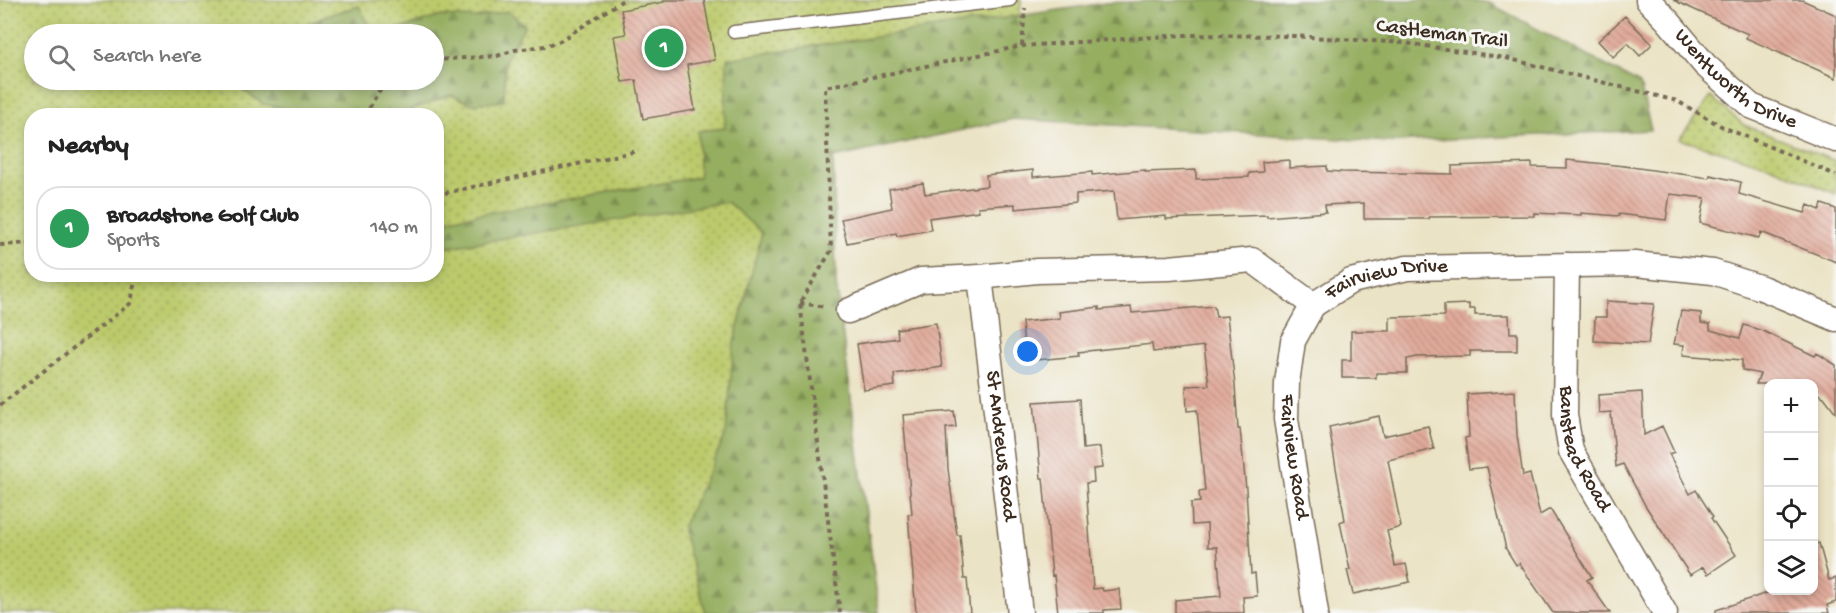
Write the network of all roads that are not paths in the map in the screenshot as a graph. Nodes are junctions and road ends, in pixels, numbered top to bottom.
1 (1010, 0) edge
2 (1647, 0) edge
3 (734, 32) dead end
4 (1836, 140) edge
5 (1567, 265) junction
6 (980, 277) junction
7 (1313, 305) junction
8 (848, 311) dead end
9 (1836, 319) edge
10 (1020, 613) edge
11 (1316, 613) edge
12 (1665, 613) edge

1 - 3 lane
2 - 4 street, Wentworth Drive
5 - 7 street, Fairview Drive
5 - 9 street, Fairview Drive
5 - 12 street, Banstead Road
6 - 7 street, Fairview Drive
6 - 8 street, Fairview Drive
6 - 10 street, St Andrews Road
7 - 11 street, Fairview Road

